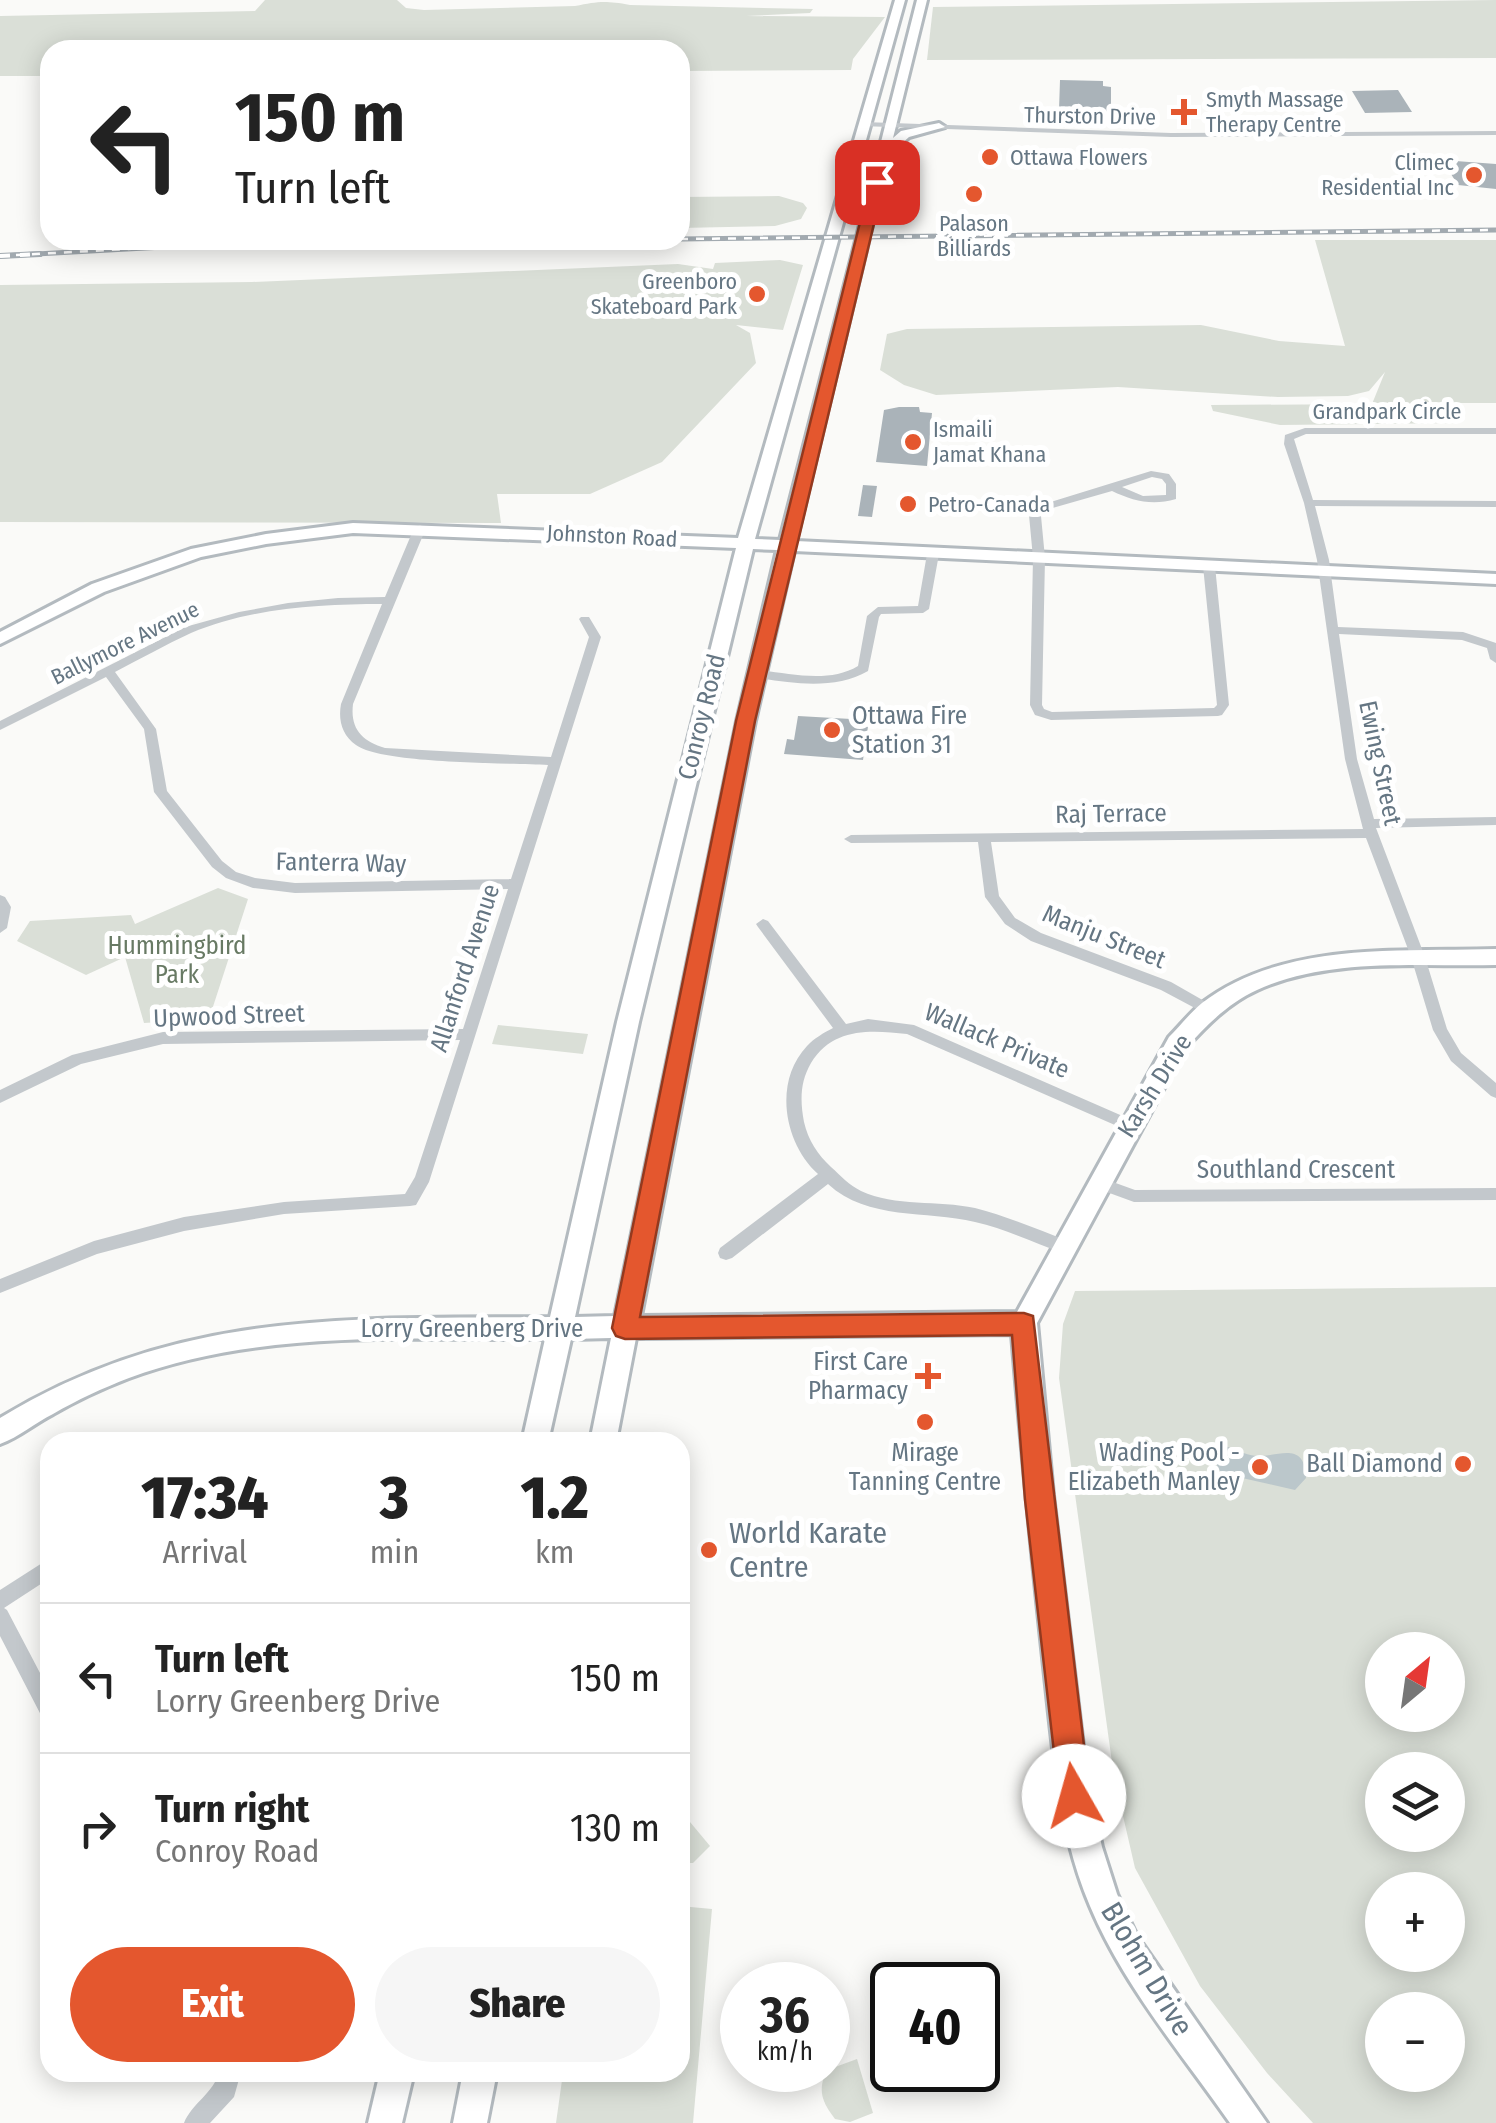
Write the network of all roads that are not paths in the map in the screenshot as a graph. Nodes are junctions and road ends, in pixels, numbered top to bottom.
1 (900, 0) edge
2 (922, 0) edge
3 (864, 124) junction
4 (893, 124) junction
5 (939, 127) junction
6 (1496, 133) edge
7 (884, 152) junction
8 (1496, 430) edge
9 (1113, 487) junction
10 (1309, 504) junction
11 (1496, 504) edge
12 (418, 533) junction
13 (744, 547) junction
14 (785, 549) junction
15 (933, 554) junction
16 (1039, 558) junction
17 (1209, 566) junction
18 (1325, 571) junction
19 (1496, 578) edge
20 (390, 601) junction
21 (584, 619) dead end
22 (1333, 630) junction
23 (0, 639) edge
24 (1496, 659) edge
25 (108, 671) junction
26 (756, 674) junction
27 (724, 719) junction
28 (0, 726) edge
29 (556, 760) junction
30 (1496, 821) edge
31 (1370, 828) junction
32 (984, 838) junction
33 (852, 839) dead end
34 (518, 884) junction
35 (0, 900) edge
36 (762, 924) dead end
37 (0, 928) edge
38 (1496, 956) edge
39 (1418, 957) junction
40 (1208, 1010) junction
41 (842, 1028) junction
42 (470, 1034) junction
43 (1496, 1092) edge
44 (0, 1097) edge
45 (1130, 1125) junction
46 (827, 1176) junction
47 (1099, 1182) junction
48 (1496, 1194) edge
49 (1063, 1246) junction
50 (726, 1253) dead end
51 (0, 1286) edge
52 (1024, 1324) junction
53 (625, 1328) junction
54 (560, 1330) junction
55 (0, 1432) edge
56 (538, 1432) edge
57 (605, 1432) edge
58 (40, 1575) edge
59 (0, 1602) edge
60 (0, 1616) edge
61 (40, 1693) edge
62 (228, 2082) edge
63 (394, 2082) edge
64 (478, 2082) edge
65 (195, 2123) edge
66 (386, 2123) edge
67 (470, 2123) edge
68 (1250, 2123) edge

1 - 3 main road, Conroy Road
2 - 4 main road, Conroy Road
3 - 4 street, Thurston Drive
3 - 13 main road, Conroy Road
4 - 5 street, Thurston Drive
4 - 7 main road, Conroy Road
5 - 6 street, Thurston Drive
5 - 7 main road
7 - 14 main road, Conroy Road
8 - 10 street, Grandpark Circle
9 - 9 street
9 - 16 street
10 - 11 street
10 - 18 street, Grandpark Circle
12 - 13 main road, Johnston Road
12 - 20 street
12 - 23 main road, Johnston Road
13 - 14 main road, Johnston Road
13 - 27 main road, Conroy Road
14 - 15 main road, Johnston Road
14 - 26 main road, Conroy Road
15 - 16 main road, Johnston Road
15 - 26 street
16 - 17 main road, Johnston Road
16 - 17 street
17 - 18 main road, Johnston Road
18 - 19 main road, Johnston Road
18 - 22 street, Ewing Street
20 - 25 street, Ballymore Avenue
20 - 29 street
21 - 29 street, Allanford Avenue
22 - 24 street
22 - 31 street, Ewing Street
25 - 28 street, Ballymore Avenue
25 - 34 street, Fanterra Way
26 - 27 main road, Conroy Road
27 - 53 main road, Conroy Road
27 - 54 main road, Conroy Road
29 - 34 street, Allanford Avenue
30 - 31 street, Raj Terrace
31 - 32 street, Raj Terrace
31 - 39 street, Ewing Street
32 - 33 street, Raj Terrace
32 - 40 street, Manju Street
34 - 42 street, Allanford Avenue
35 - 37 street
36 - 41 street
38 - 39 main road, Karsh Drive
39 - 40 main road, Karsh Drive
39 - 43 street
40 - 45 main road, Karsh Drive
41 - 45 street, Wallack Private
41 - 46 street
42 - 44 street, Upwood Street
42 - 51 street, Allanford Avenue
45 - 47 main road, Karsh Drive
46 - 49 street
46 - 50 street
47 - 48 street, Southland Crescent
47 - 49 main road, Karsh Drive
49 - 52 main road, Karsh Drive
52 - 53 main road, Lorry Greenberg Drive
52 - 68 main road, Blohm Drive
53 - 54 main road, Lorry Greenberg Drive
53 - 57 main road, Conroy Road
54 - 55 main road, Lorry Greenberg Drive
54 - 56 main road, Conroy Road
58 - 59 street
60 - 61 street
62 - 65 street
63 - 66 main road
64 - 67 main road

